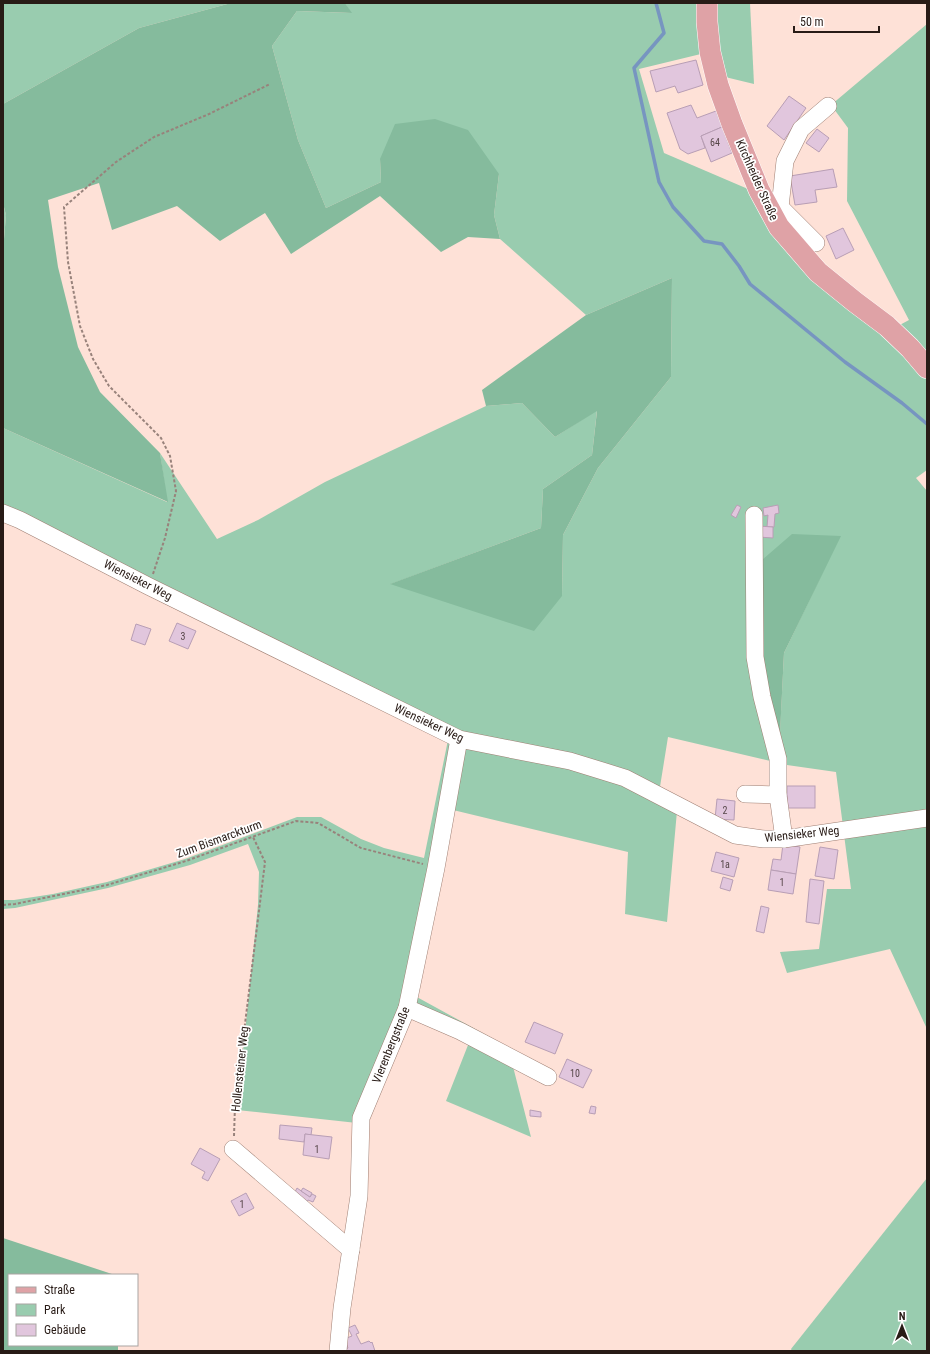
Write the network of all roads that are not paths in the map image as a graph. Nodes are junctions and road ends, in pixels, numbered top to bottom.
1 (707, 3) edge
2 (828, 106) dead end
3 (775, 209) junction
4 (816, 244) dead end
5 (927, 368) edge
6 (3, 513) edge
7 (754, 515) dead end
8 (459, 739) junction
9 (745, 794) dead end
10 (778, 795) junction
11 (927, 818) edge
12 (784, 839) junction
13 (407, 1008) junction
14 (548, 1077) dead end
15 (233, 1149) road end
16 (351, 1250) junction
17 (338, 1351) edge

1 - 3 main road, Kirchheider Straße
2 - 3 street
3 - 4 street
3 - 5 main road, Kirchheider Straße
6 - 8 street, Wiensieker Weg
7 - 10 street
8 - 12 street, Wiensieker Weg
8 - 13 street, Vierenbergstraße
9 - 10 street
10 - 12 street
11 - 12 street, Wiensieker Weg
13 - 14 street
13 - 16 street, Vierenbergstraße
15 - 16 street
16 - 17 street, Vierenbergstraße

